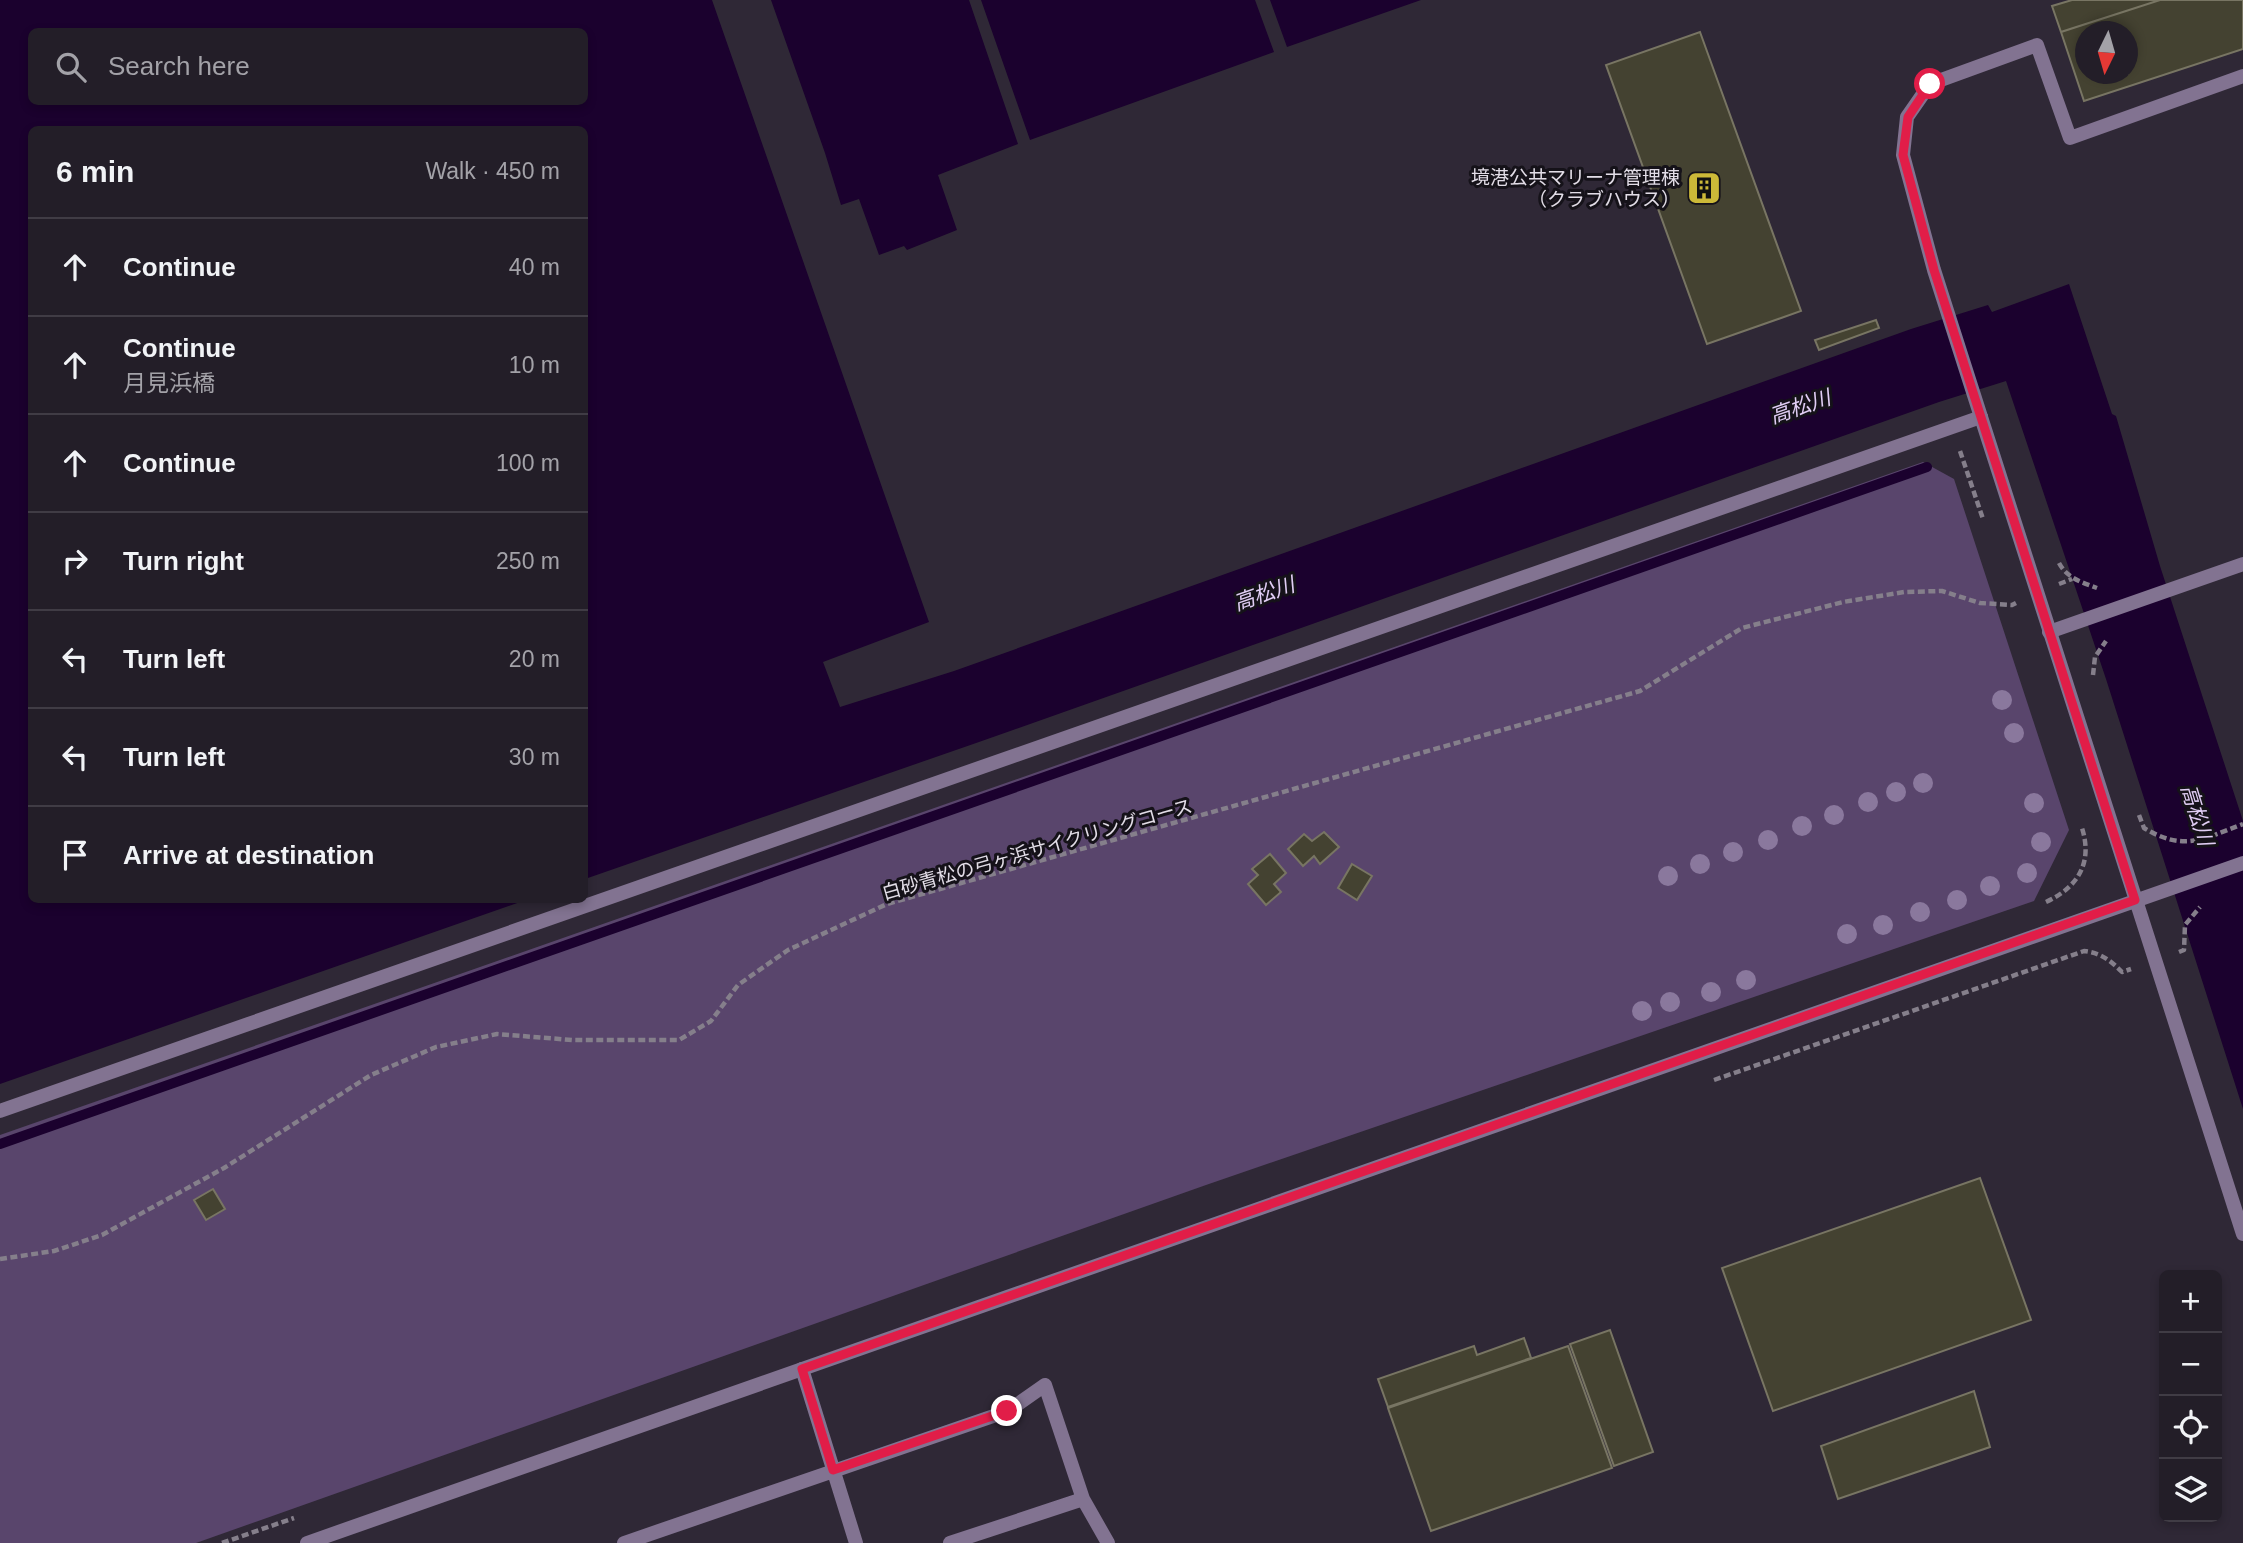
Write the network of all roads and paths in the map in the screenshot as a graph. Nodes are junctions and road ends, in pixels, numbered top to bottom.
1 (2243, 76) edge
2 (1981, 417) junction
3 (2243, 564) edge
4 (2012, 605) dead end
5 (2049, 632) junction
6 (2106, 640) dead end
7 (2092, 677) dead end
8 (2135, 803) dead end
9 (2081, 824) dead end
10 (2243, 824) edge
11 (2243, 863) edge
12 (2135, 900) junction
13 (2041, 904) dead end
14 (2185, 925) dead end
15 (2184, 950) dead end
16 (0, 1111) edge
17 (2243, 1234) edge
18 (0, 1259) edge
19 (802, 1369) junction
20 (833, 1470) junction
21 (1083, 1499) junction
22 (301, 1515) dead end
23 (222, 1543) edge
24 (307, 1543) edge
25 (624, 1543) edge
26 (856, 1543) edge
27 (950, 1543) edge
28 (1108, 1543) edge

1 - 2 street
2 - 5 street
2 - 16 street
3 - 5 street
4 - 18 path, 白砂青松の弓ヶ浜サイクリングコース
5 - 12 street
6 - 7 path
8 - 10 path
9 - 13 path
11 - 12 street
12 - 17 street
12 - 19 street
14 - 15 path
19 - 20 street
19 - 24 street
20 - 21 street
20 - 25 street
20 - 26 street
21 - 27 street
21 - 28 street
22 - 23 path

